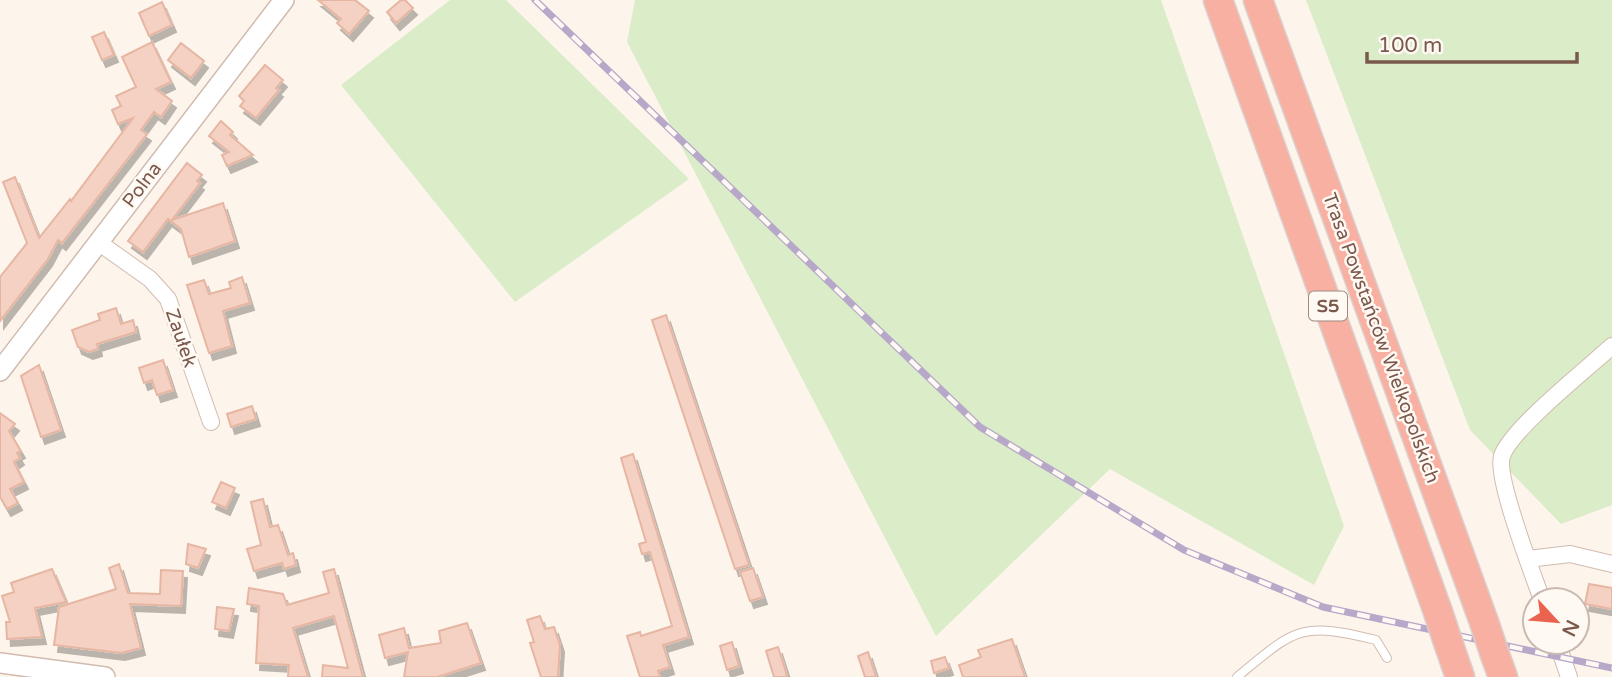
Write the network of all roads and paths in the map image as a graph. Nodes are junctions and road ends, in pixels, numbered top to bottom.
1 (284, 0) edge
2 (1218, 0) edge
3 (1258, 0) edge
4 (98, 242) junction
5 (1612, 346) edge
6 (0, 371) edge
7 (211, 422) dead end
8 (1528, 559) junction
9 (1612, 564) edge
10 (1537, 586) edge
11 (1562, 656) edge
12 (1387, 658) dead end
13 (0, 663) edge
14 (1499, 666) edge
15 (105, 677) edge
16 (1237, 677) edge
17 (1460, 677) edge
18 (1569, 677) edge

1 - 4 street, Polna
2 - 17 highway, Trasa Powstańców Wielkopolskich / S5, bridge
3 - 14 highway, Trasa Powstańców Wielkopolskich / S5, bridge
4 - 6 street, Polna
4 - 7 street, Zaułek
5 - 8 street
8 - 9 street
8 - 10 street
11 - 18 street
12 - 16 lane
13 - 15 street

